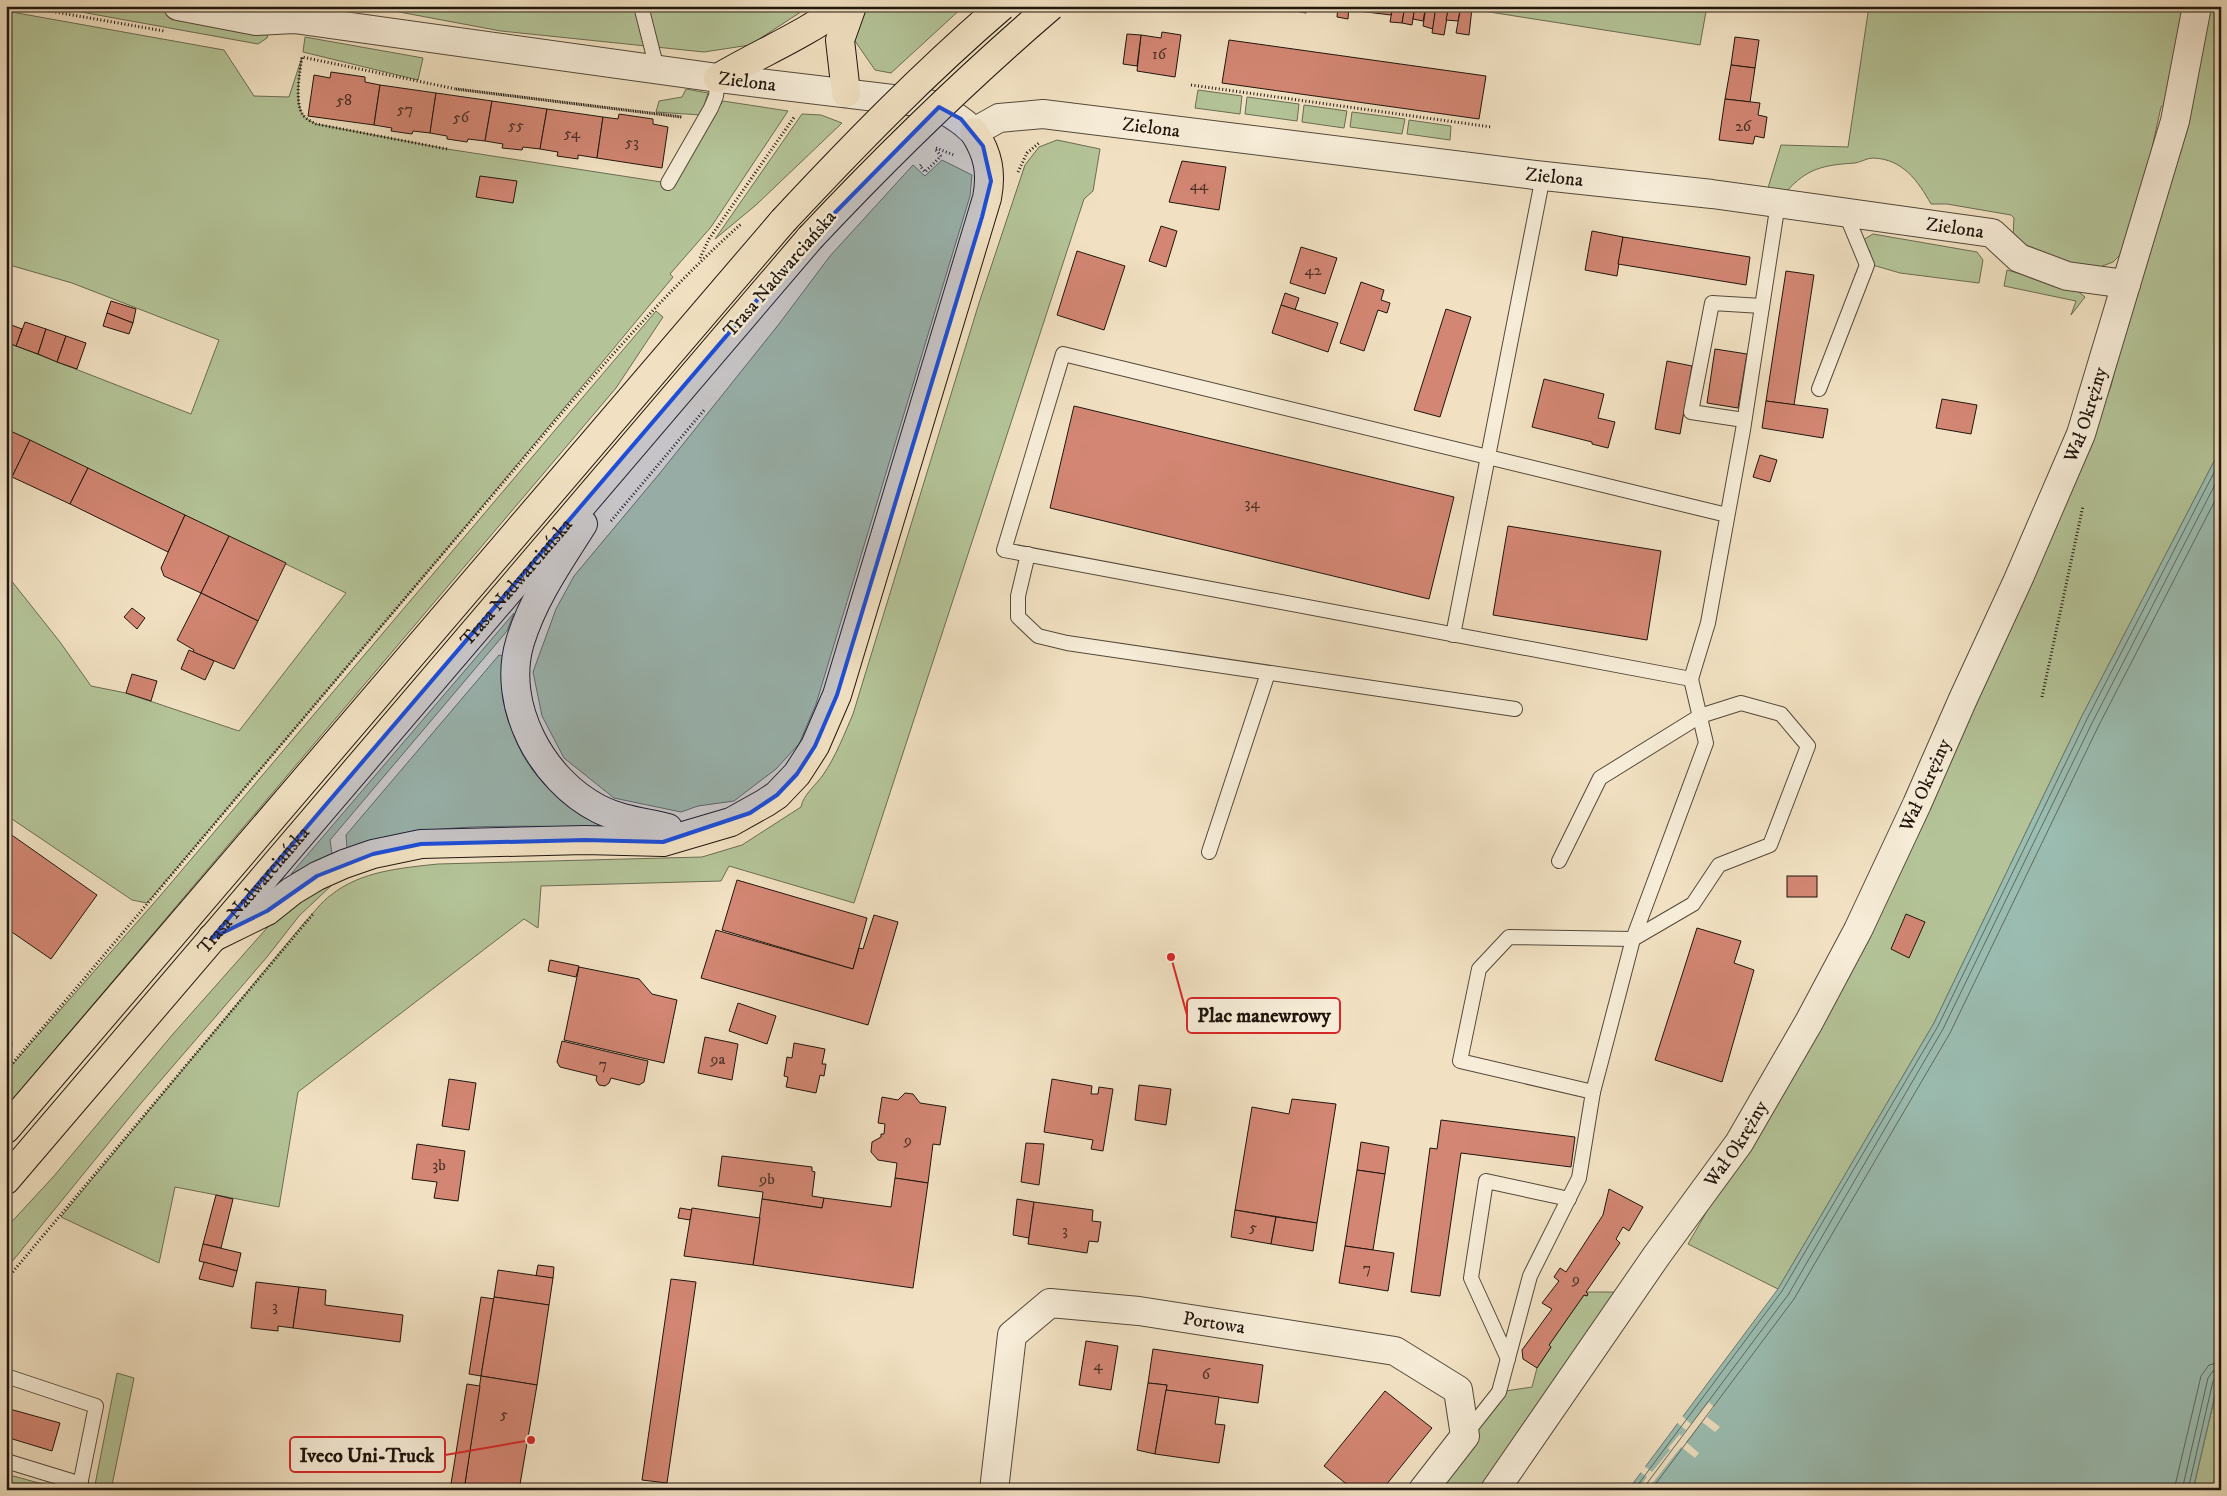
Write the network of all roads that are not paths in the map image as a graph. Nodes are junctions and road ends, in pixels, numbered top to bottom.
1 (178, 6) edge
2 (266, 6) edge
3 (641, 6) edge
4 (843, 6) edge
5 (852, 6) edge
6 (1002, 6) edge
7 (1051, 6) edge
8 (2197, 6) edge
9 (294, 19) junction
10 (657, 69) junction
11 (718, 78) junction
12 (846, 93) junction
13 (974, 132) junction
14 (1543, 176) junction
15 (668, 183) dead end
16 (1778, 203) junction
17 (1845, 212) junction
18 (2126, 284) junction
19 (1762, 306) junction
20 (1819, 390) dead end
21 (1744, 420) junction
22 (634, 443) junction
23 (1488, 457) junction
24 (1727, 515) junction
25 (1028, 554) junction
26 (1454, 635) junction
27 (1268, 673) junction
28 (1691, 680) junction
29 (1515, 709) dead end
30 (1700, 716) junction
31 (689, 833) junction
32 (1209, 852) dead end
33 (1558, 861) dead end
34 (212, 938) junction
35 (1633, 939) junction
36 (1593, 1092) junction
37 (6, 1129) edge
38 (6, 1180) edge
39 (1569, 1198) junction
40 (1508, 1359) junction
41 (6, 1376) edge
42 (1464, 1436) junction
43 (6, 1461) edge
44 (80, 1487) edge
45 (994, 1490) edge
46 (1423, 1490) edge
47 (1495, 1490) edge

1 - 9 street, Zielona
2 - 9 street
3 - 10 lane
4 - 11 main road
5 - 12 main road
6 - 37 main road, Trasa Nadwarciańska, bridge
7 - 22 main road, Trasa Nadwarciańska, bridge
8 - 18 street, Wał Okrężny
9 - 10 street, Zielona
10 - 11 street, Zielona
11 - 12 street, Zielona
11 - 15 lane
12 - 13 street, Zielona
13 - 14 street, Zielona
13 - 31 main road
14 - 16 street, Zielona
14 - 23 lane
16 - 17 street, Zielona
16 - 19 lane
17 - 18 street, Zielona
17 - 20 lane
18 - 47 street, Wał Okrężny
19 - 21 lane
19 - 21 lane
21 - 24 lane
22 - 31 main road
22 - 34 main road, Trasa Nadwarciańska
23 - 24 lane
23 - 25 lane
23 - 26 lane
24 - 28 lane
25 - 26 lane
25 - 27 lane
26 - 28 lane
27 - 29 lane
27 - 32 lane
28 - 30 lane
30 - 33 lane
30 - 35 lane
30 - 35 lane
31 - 34 main road
34 - 38 main road, Trasa Nadwarciańska
35 - 36 lane
35 - 36 lane
36 - 39 lane
39 - 40 lane
39 - 40 lane
40 - 42 lane
41 - 44 lane
42 - 45 street, Portowa
42 - 46 street
43 - 44 lane

